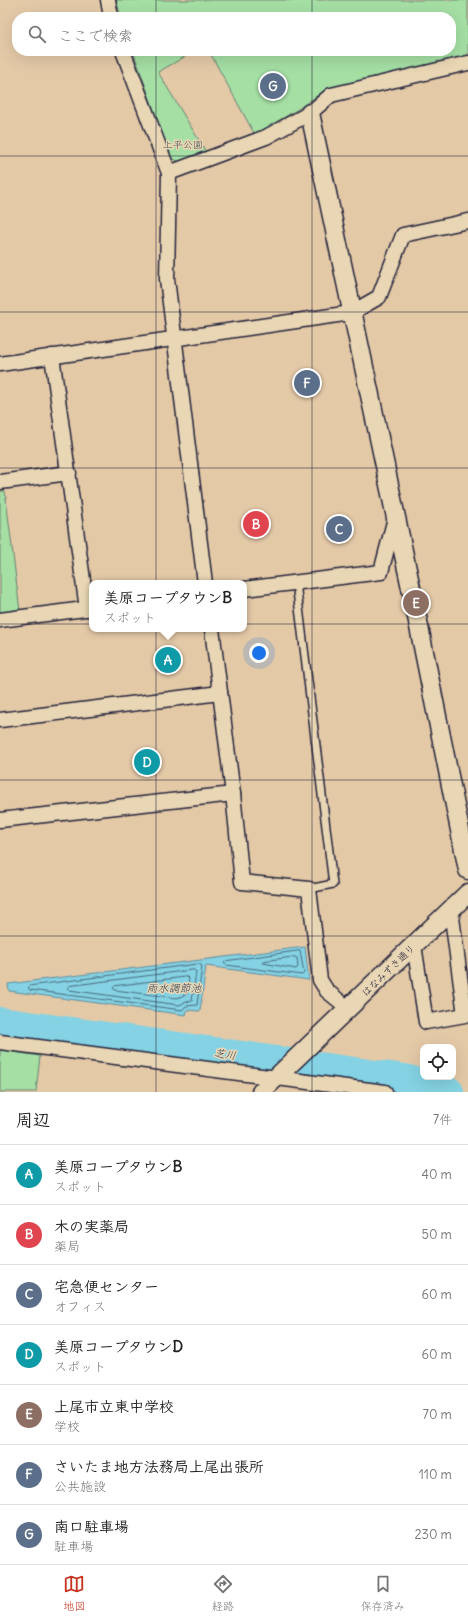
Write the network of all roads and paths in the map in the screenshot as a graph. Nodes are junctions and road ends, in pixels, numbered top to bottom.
1 (108, 0) edge
2 (110, 12) edge
3 (125, 56) edge
4 (468, 63) edge
5 (310, 113) junction
6 (169, 173) junction
7 (468, 221) edge
8 (351, 313) junction
9 (173, 339) junction
10 (52, 356) junction
11 (0, 364) edge
12 (69, 473) junction
13 (0, 482) edge
14 (395, 517) junction
15 (206, 580) edge
16 (296, 583) junction
17 (247, 589) edge
18 (89, 603) edge
19 (89, 609) edge
20 (0, 620) edge
21 (212, 632) edge
22 (220, 693) junction
23 (0, 720) edge
24 (233, 794) junction
25 (0, 820) edge
26 (468, 870) edge
27 (309, 889) junction
28 (468, 893) edge
29 (451, 910) junction
30 (414, 945) junction
31 (348, 1008) junction
32 (0, 1042) edge
33 (279, 1075) junction
34 (335, 1089) edge
35 (261, 1092) edge
36 (385, 1092) edge

1 - 2 street
3 - 6 street
4 - 5 street
5 - 6 street
5 - 8 street
6 - 9 street
7 - 8 street
8 - 9 street
8 - 14 street
9 - 10 street
9 - 15 street
10 - 11 street
10 - 12 street
12 - 13 street
12 - 18 street
14 - 16 street
14 - 26 street
16 - 17 street
16 - 27 lane
19 - 20 street
21 - 22 street
22 - 23 street
22 - 24 street
24 - 25 street
24 - 27 street
27 - 31 street
28 - 29 street, はなみずき通り
29 - 30 street, はなみずき通り
29 - 30 street
30 - 31 street, はなみずき通り
31 - 33 street, はなみずき通り
32 - 33 street
33 - 34 street
33 - 35 street
34 - 36 street

